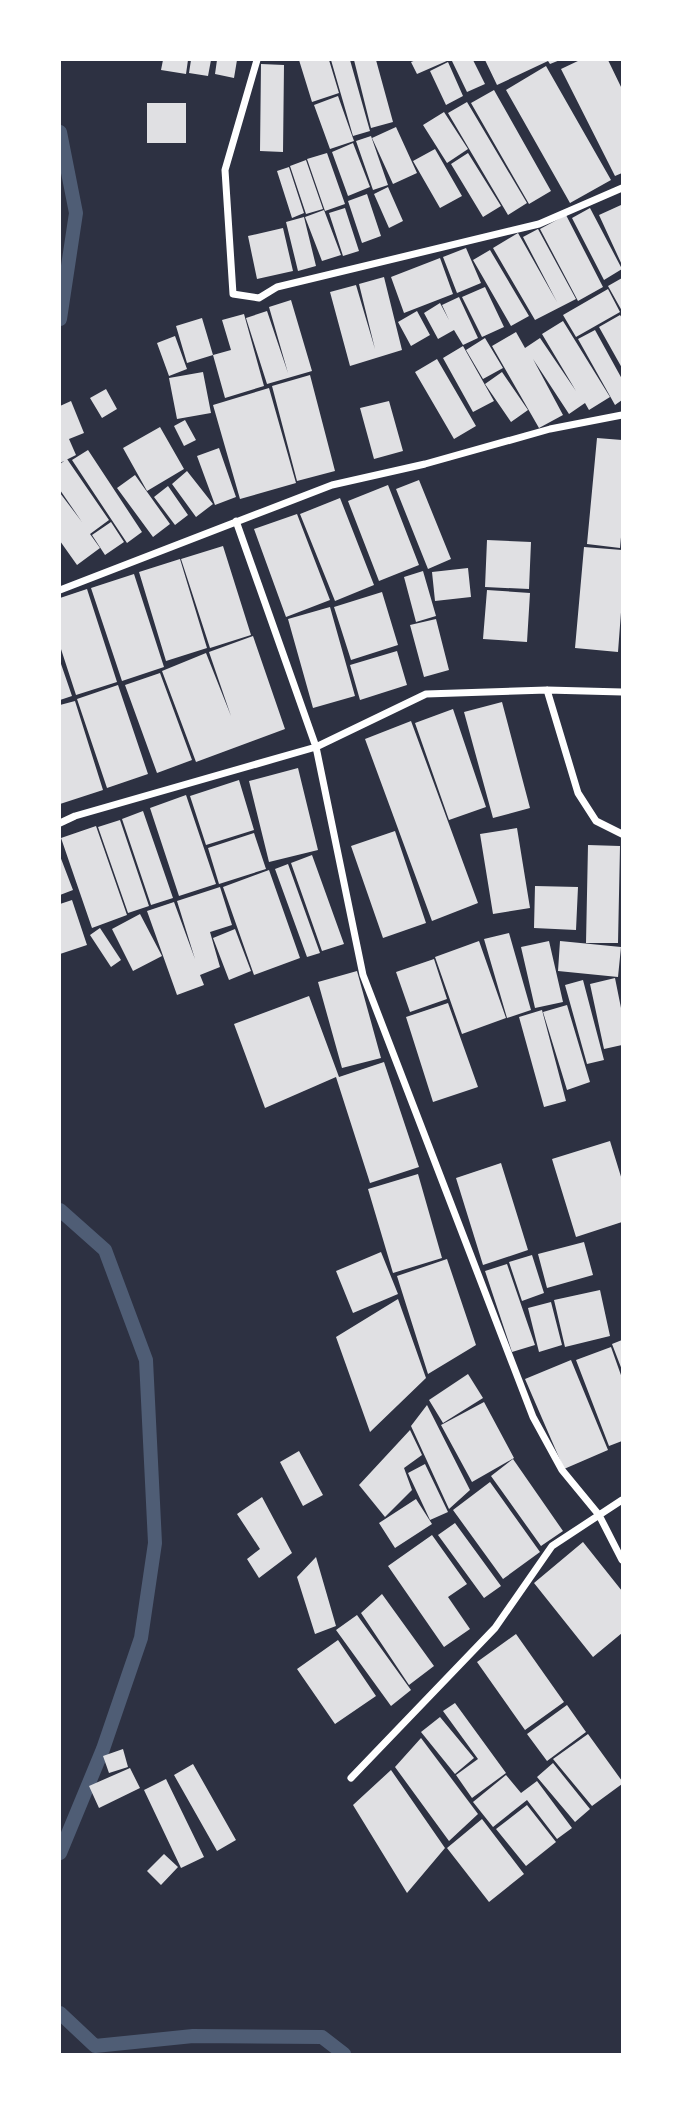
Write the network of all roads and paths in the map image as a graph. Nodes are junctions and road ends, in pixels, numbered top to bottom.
1 (257, 60) edge
2 (622, 188) edge
3 (622, 415) edge
4 (236, 522) junction
5 (60, 590) edge
6 (547, 690) junction
7 (622, 692) edge
8 (316, 747) junction
9 (60, 823) edge
10 (622, 834) edge
11 (622, 1500) edge
12 (599, 1515) junction
13 (622, 1560) edge
14 (351, 1778) dead end

1 - 2 street
3 - 4 street
4 - 5 street
4 - 8 street
6 - 7 street
6 - 8 street
6 - 10 street
8 - 9 street
8 - 12 street
11 - 12 street
12 - 13 street
12 - 14 street

